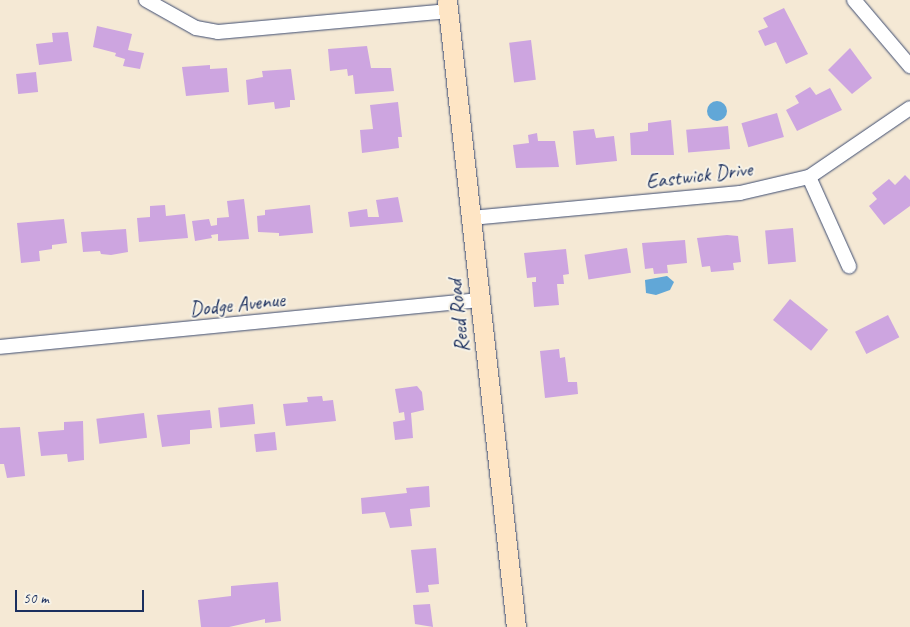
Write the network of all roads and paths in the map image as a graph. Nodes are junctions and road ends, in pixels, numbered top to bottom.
1 (146, 0) edge
2 (854, 0) edge
3 (448, 5) edge
4 (910, 66) edge
5 (910, 108) edge
6 (810, 177) junction
7 (471, 218) junction
8 (849, 266) dead end
9 (478, 300) junction
10 (0, 347) edge
11 (516, 627) edge

1 - 3 street
2 - 4 street
3 - 7 main road, Reed Road
5 - 6 street, Eastwick Drive
6 - 7 street, Eastwick Drive
6 - 8 street
7 - 9 main road, Reed Road
9 - 10 street, Dodge Avenue
9 - 11 main road, Reed Road

